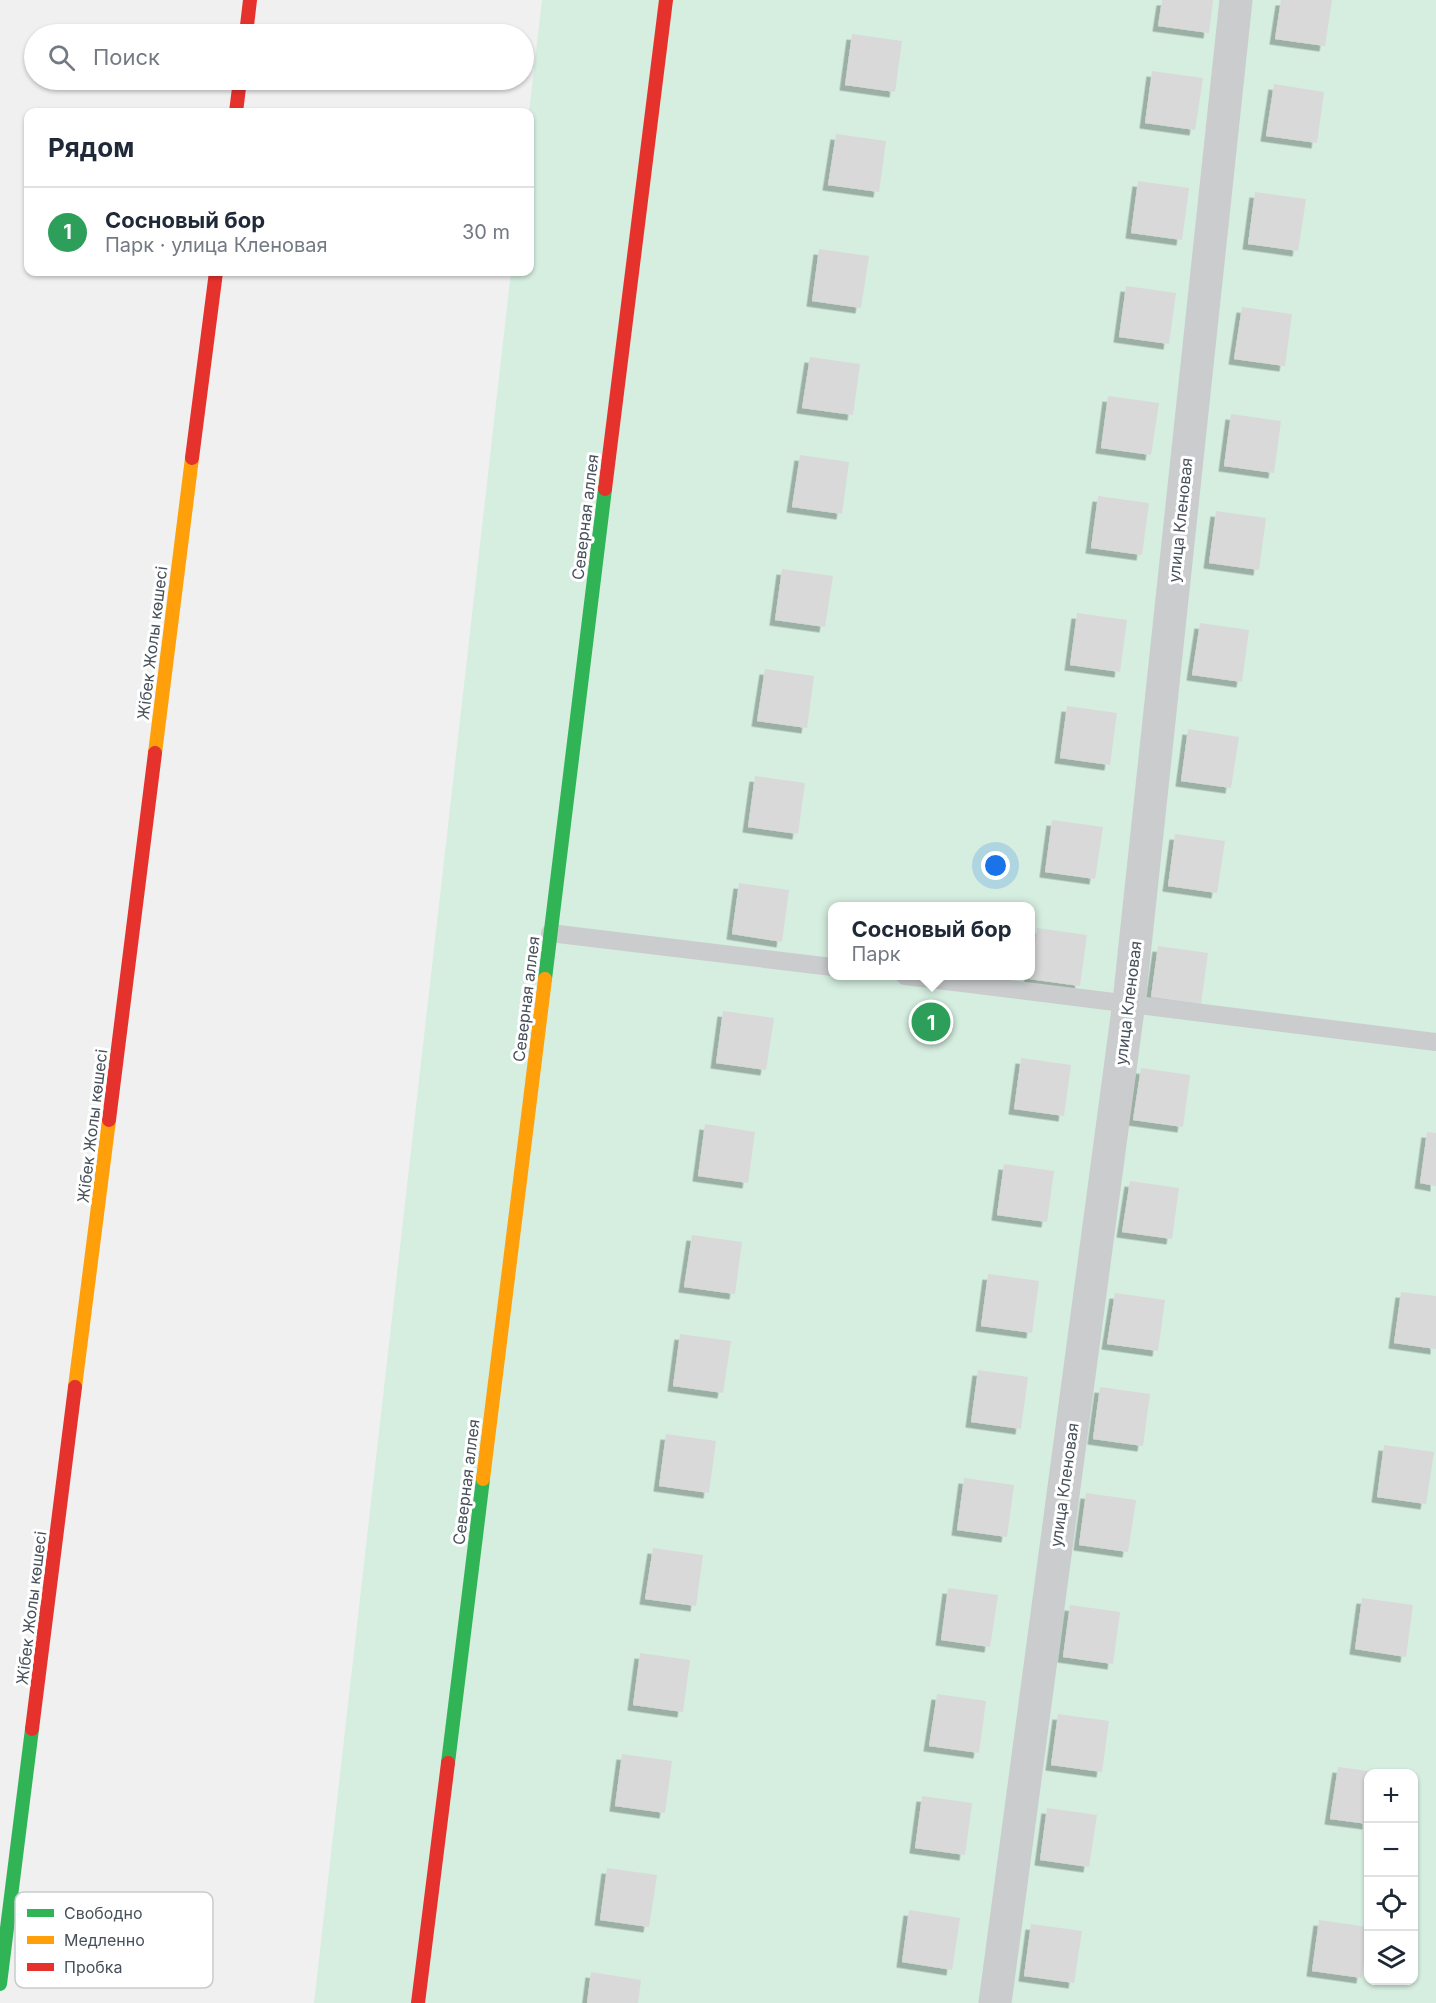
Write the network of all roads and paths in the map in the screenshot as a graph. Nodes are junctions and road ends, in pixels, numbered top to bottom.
1 (250, 0) edge
2 (666, 0) edge
3 (1236, 0) edge
4 (247, 24) edge
5 (239, 90) edge
6 (236, 108) edge
7 (215, 276) edge
8 (550, 933) junction
9 (828, 967) edge
10 (946, 980) edge
11 (1129, 1002) junction
12 (1436, 1042) edge
13 (0, 1984) edge
14 (418, 2003) edge
15 (995, 2003) edge

1 - 4 main road
2 - 8 main road, Северная аллея
3 - 11 street, улица Кленовая
5 - 6 main road
7 - 13 main road, Жібек Жолы көшесі
8 - 9 lane
8 - 14 main road, Северная аллея
10 - 11 lane
11 - 12 lane
11 - 15 street, улица Кленовая

